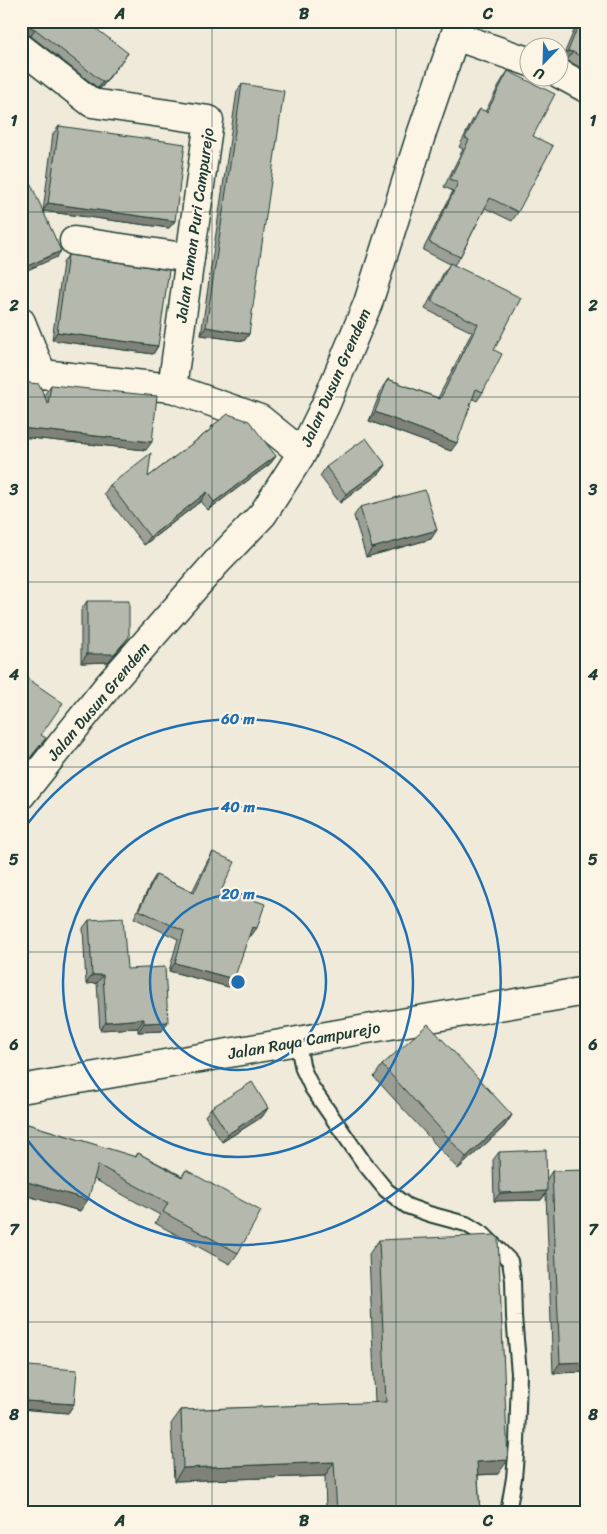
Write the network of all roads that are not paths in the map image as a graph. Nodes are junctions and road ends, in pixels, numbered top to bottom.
1 (458, 28) edge
2 (21, 48) edge
3 (520, 57) edge
4 (570, 79) edge
5 (586, 88) edge
6 (74, 241) dead end
7 (190, 258) junction
8 (21, 322) edge
9 (32, 374) edge
10 (172, 388) junction
11 (302, 453) junction
12 (21, 795) edge
13 (586, 991) edge
14 (297, 1042) junction
15 (21, 1089) edge
16 (508, 1513) edge

1 - 3 street
1 - 11 street, Jalan Dusun Grendem
2 - 7 street, Jalan Taman Puri Campurejo
4 - 5 street
6 - 7 street
7 - 10 street, Jalan Taman Puri Campurejo
8 - 9 street
9 - 10 street
10 - 11 street
11 - 12 street, Jalan Dusun Grendem
13 - 14 street, Jalan Raya Campurejo
14 - 15 street, Jalan Raya Campurejo
14 - 16 lane

